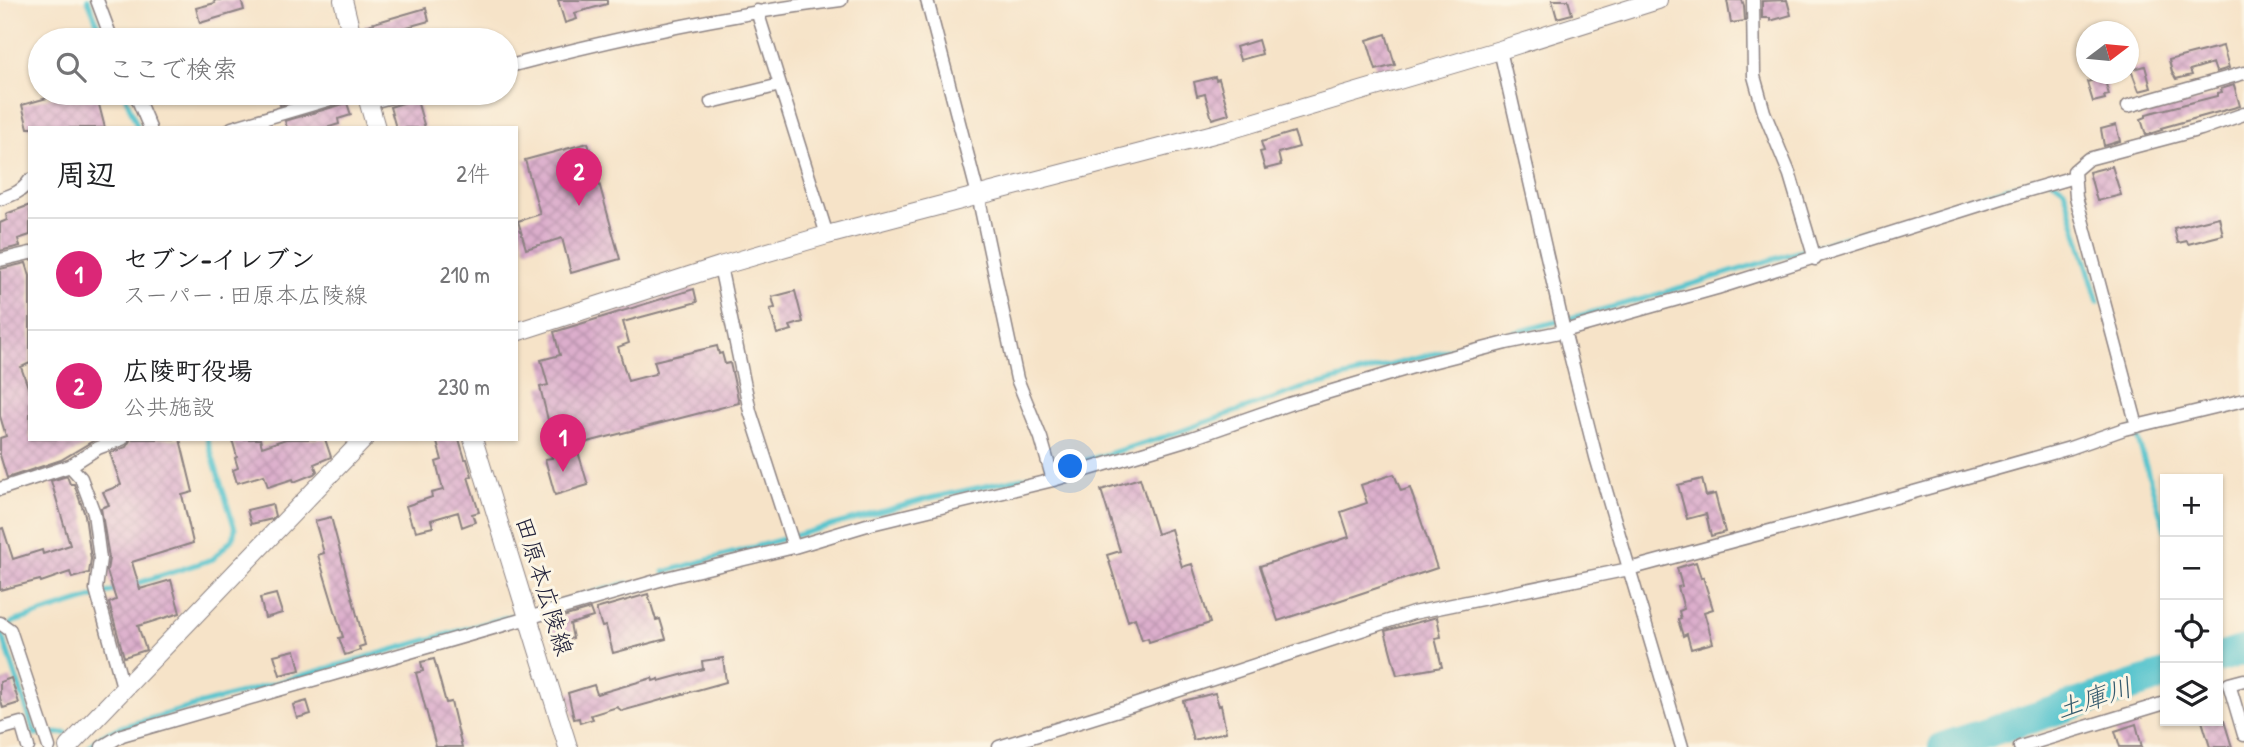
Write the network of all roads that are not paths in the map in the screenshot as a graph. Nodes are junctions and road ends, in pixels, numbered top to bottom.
1 (97, 0) edge
2 (343, 0) edge
3 (841, 0) edge
4 (927, 0) edge
5 (1658, 0) edge
6 (1753, 0) edge
7 (760, 7) edge
8 (108, 28) edge
9 (350, 28) edge
10 (1500, 50) junction
11 (518, 64) edge
12 (2244, 73) edge
13 (780, 85) junction
14 (711, 102) dead end
15 (140, 105) edge
16 (310, 105) edge
17 (369, 105) edge
18 (2128, 106) dead end
19 (2244, 114) edge
20 (149, 126) edge
21 (239, 126) edge
22 (375, 126) edge
23 (2074, 177) junction
24 (28, 182) edge
25 (978, 195) junction
26 (0, 199) edge
27 (827, 235) junction
28 (28, 253) edge
29 (1815, 259) junction
30 (0, 260) edge
31 (720, 266) junction
32 (518, 331) edge
33 (1564, 331) junction
34 (2244, 400) edge
35 (2130, 428) junction
36 (115, 441) edge
37 (362, 441) edge
38 (474, 441) edge
39 (71, 466) junction
40 (1053, 480) junction
41 (0, 489) edge
42 (794, 547) junction
43 (1629, 569) junction
44 (528, 618) junction
45 (4, 626) edge
46 (2244, 680) edge
47 (2224, 686) edge
48 (124, 691) junction
49 (2160, 705) edge
50 (0, 729) edge
51 (2244, 735) edge
52 (46, 739) edge
53 (28, 747) edge
54 (68, 747) edge
55 (102, 747) edge
56 (568, 747) edge
57 (999, 747) edge
58 (1682, 747) edge
59 (2020, 747) edge

1 - 8 street
2 - 9 street
3 - 7 street
4 - 25 street
5 - 10 street
6 - 29 street
7 - 11 street
7 - 13 street
10 - 25 street
10 - 33 street
12 - 18 street
13 - 14 street
13 - 27 street
15 - 20 street
16 - 21 street
17 - 22 street
19 - 23 street
23 - 29 street
23 - 35 street
24 - 26 street
25 - 27 street
25 - 40 street
27 - 31 street
28 - 30 street
29 - 33 street
31 - 32 street
31 - 42 street
33 - 40 street
33 - 43 street
34 - 35 street
35 - 43 street
36 - 39 street
37 - 48 street
38 - 44 street, 田原本広陵線
39 - 41 street
39 - 48 street
40 - 42 street
42 - 44 street
43 - 57 street
43 - 58 street
44 - 55 street
44 - 56 street, 田原本広陵線
45 - 52 street
46 - 47 street
47 - 51 street
48 - 54 street
49 - 59 street
50 - 53 street

